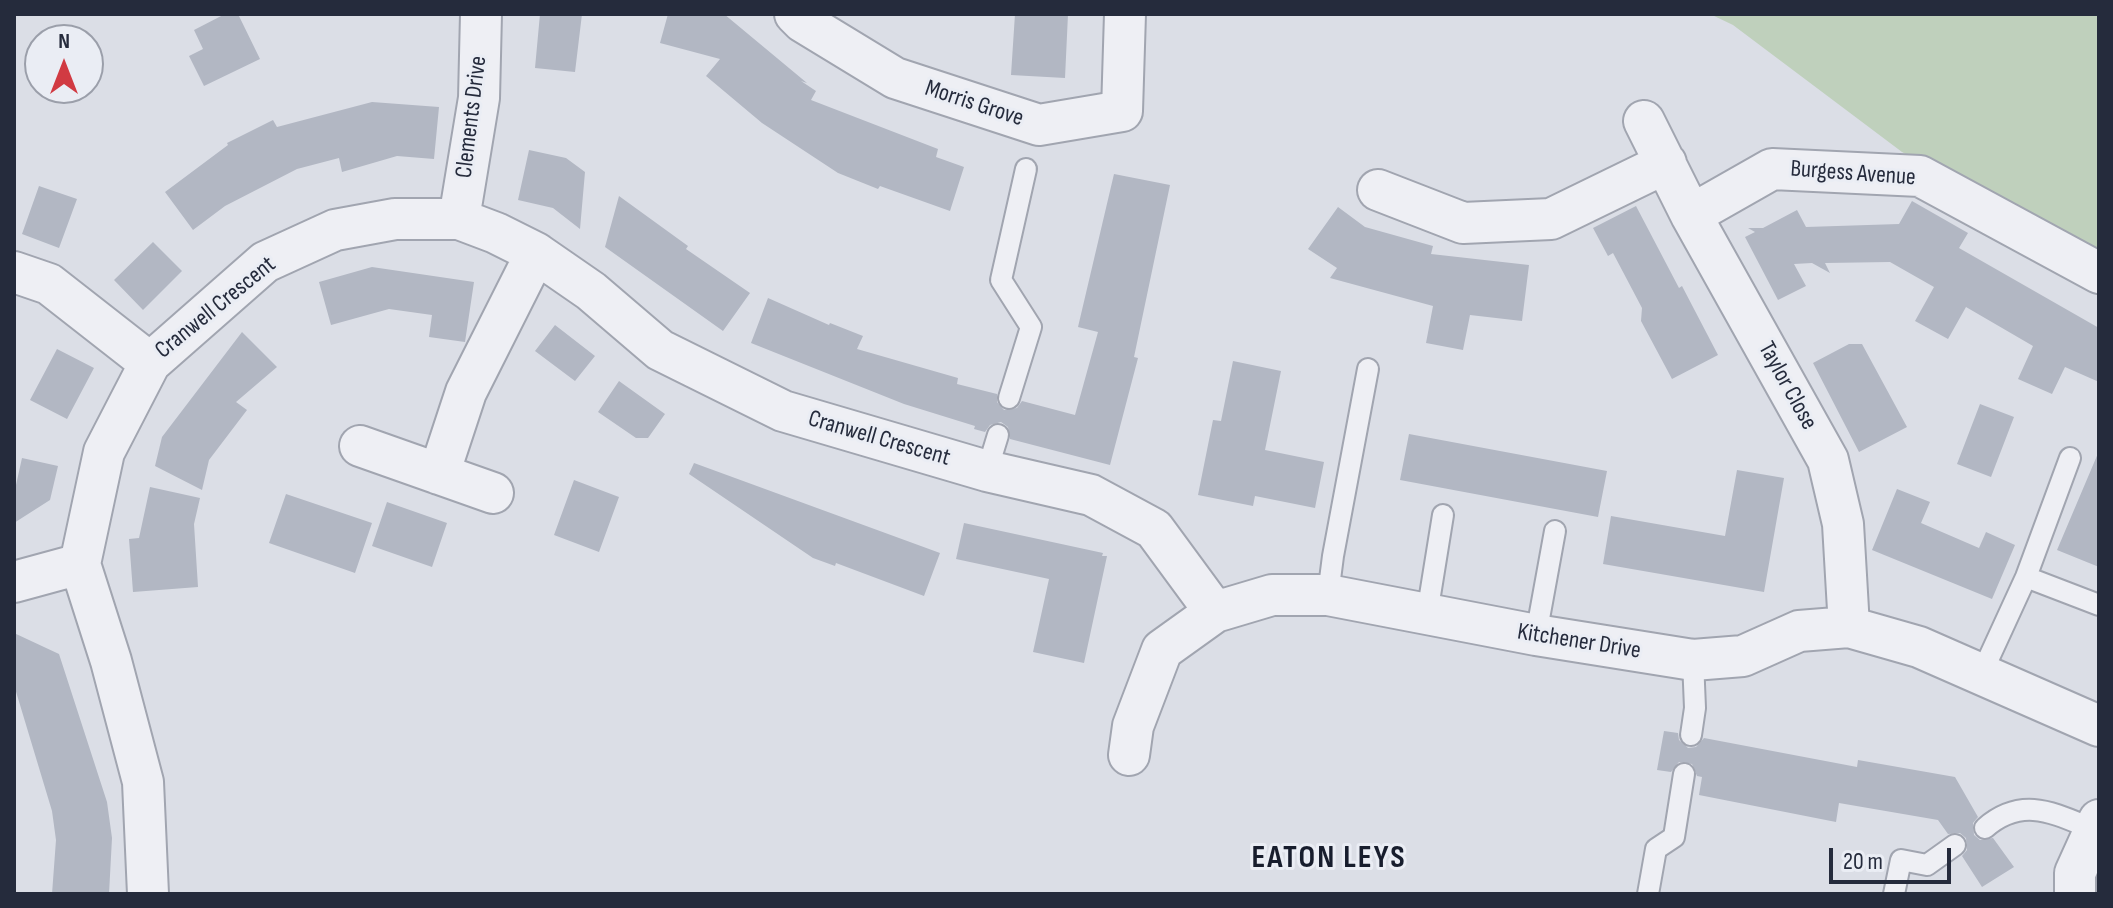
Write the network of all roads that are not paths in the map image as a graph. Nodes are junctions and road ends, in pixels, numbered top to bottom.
1 (481, 14) edge
2 (795, 14) edge
3 (1125, 14) edge
4 (1644, 121) dead end
5 (1666, 163) junction
6 (1026, 169) dead end
7 (1378, 190) dead end
8 (1691, 215) junction
9 (459, 219) junction
10 (536, 253) junction
11 (14, 272) edge
12 (2099, 273) edge
13 (150, 363) junction
14 (1368, 369) dead end
15 (1009, 398) dead end
16 (360, 446) dead end
17 (2070, 458) dead end
18 (439, 474) junction
19 (493, 493) dead end
20 (1443, 515) dead end
21 (1555, 531) dead end
22 (80, 564) junction
23 (2026, 577) junction
24 (14, 582) edge
25 (1328, 595) junction
26 (2099, 605) edge
27 (1215, 612) junction
28 (1427, 614) junction
29 (1849, 627) junction
30 (1536, 635) junction
31 (1693, 660) junction
32 (1981, 675) junction
33 (2099, 726) edge
34 (1691, 735) dead end
35 (1129, 755) dead end
36 (1684, 774) dead end
37 (2097, 825) edge
38 (1985, 828) dead end
39 (1955, 845) dead end
40 (148, 894) edge
41 (1648, 894) edge
42 (1894, 894) edge
43 (2075, 894) edge

1 - 9 street, Clements Drive
2 - 3 street, Morris Grove
4 - 5 street, Taylor Close
5 - 7 street
5 - 8 street, Taylor Close
6 - 15 lane
8 - 12 street, Burgess Avenue
8 - 29 street, Taylor Close
9 - 10 street, Cranwell Crescent
9 - 13 street, Cranwell Crescent
10 - 18 street
10 - 27 street, Cranwell Crescent
11 - 13 street
13 - 22 street, Cranwell Crescent
14 - 25 lane
16 - 18 street
17 - 23 lane
18 - 19 street
20 - 28 lane
21 - 30 lane
22 - 24 street
22 - 40 street, Cranwell Crescent
23 - 26 lane
23 - 32 lane
25 - 27 street, Kitchener Drive
25 - 28 street, Kitchener Drive
27 - 35 street, Kitchener Drive
28 - 30 street, Kitchener Drive
29 - 31 street, Kitchener Drive
29 - 32 street, Kitchener Drive
30 - 31 street, Kitchener Drive
31 - 34 lane
32 - 33 street, Kitchener Drive
36 - 41 lane
37 - 38 lane
37 - 43 street
39 - 42 lane

